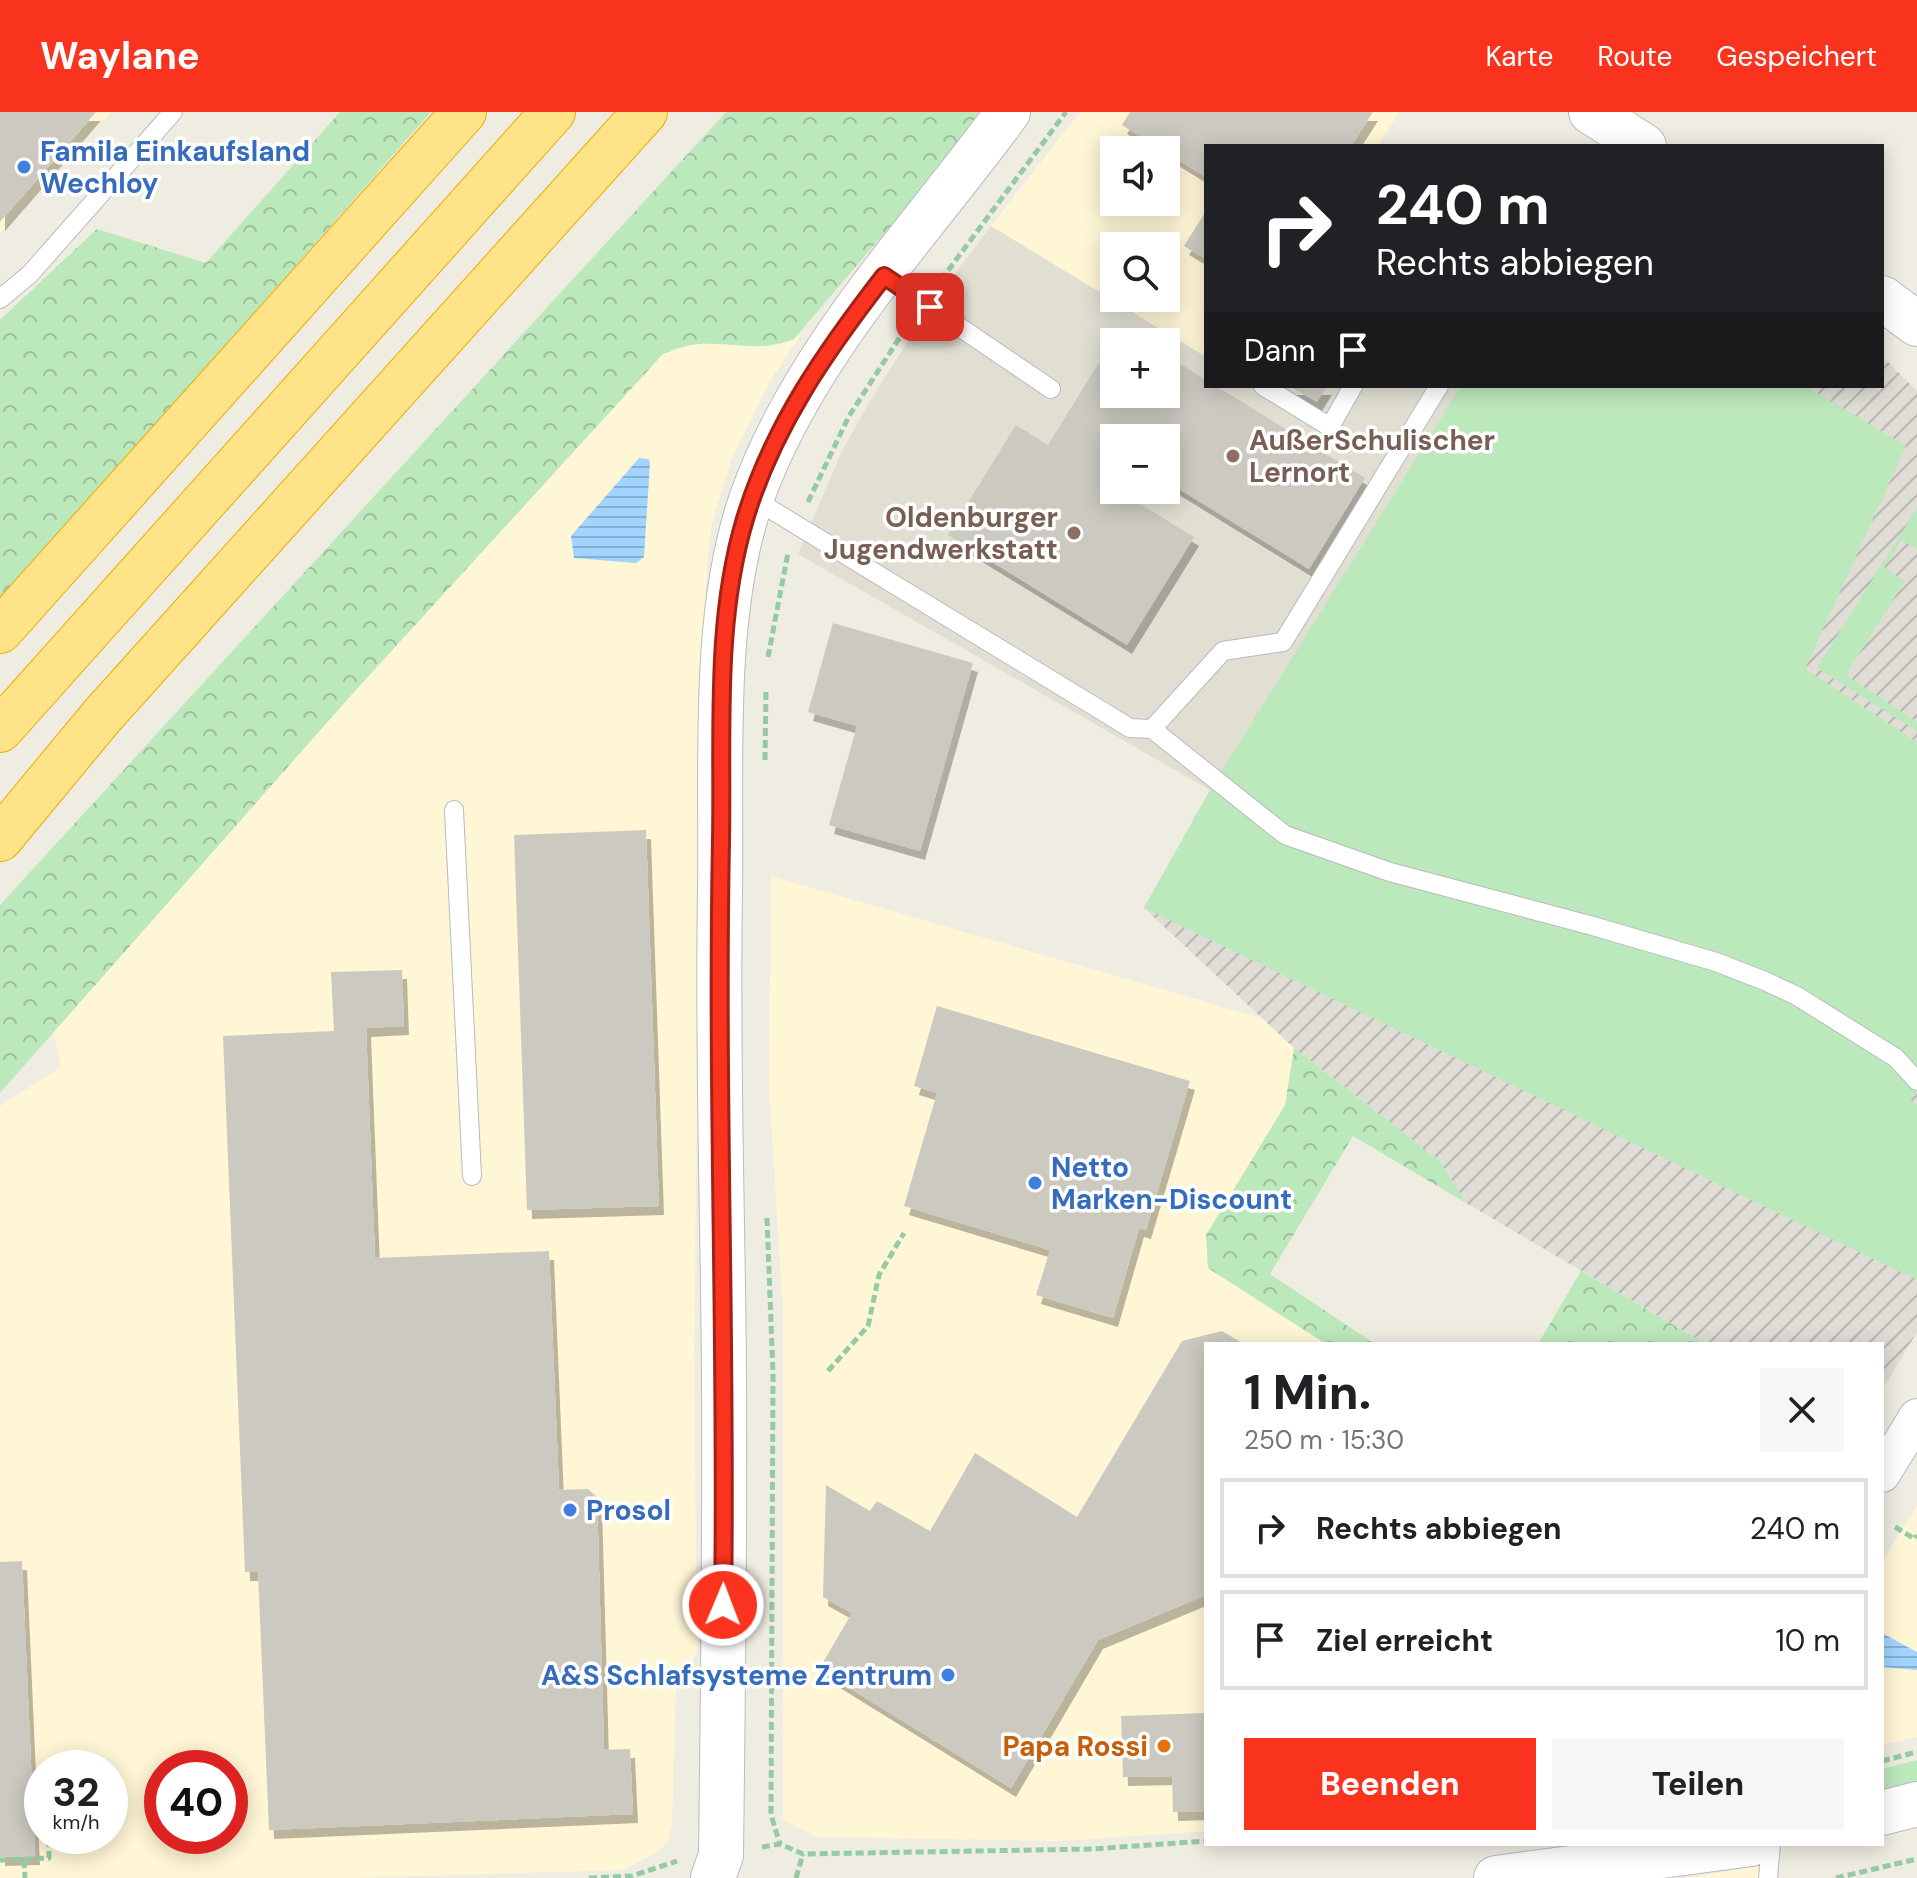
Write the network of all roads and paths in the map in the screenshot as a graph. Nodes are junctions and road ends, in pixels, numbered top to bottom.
1 (173, 112) edge
2 (464, 112) edge
3 (553, 112) edge
4 (645, 112) edge
5 (1008, 112) edge
6 (1066, 112) edge
7 (1591, 112) edge
8 (1641, 144) edge
9 (884, 276) junction
10 (0, 299) edge
11 (1884, 299) edge
12 (923, 303) junction
13 (1917, 324) edge
14 (1266, 388) edge
15 (1352, 388) edge
16 (1438, 388) edge
17 (1051, 389) dead end
18 (752, 498) junction
19 (798, 525) junction
20 (0, 631) edge
21 (768, 663) dead end
22 (767, 675) dead end
23 (1152, 729) junction
24 (0, 730) edge
25 (765, 766) dead end
26 (454, 810) dead end
27 (0, 839) edge
28 (1917, 1081) edge
29 (472, 1176) dead end
30 (767, 1217) dead end
31 (904, 1233) dead end
32 (828, 1371) dead end
33 (1917, 1417) edge
34 (1884, 1471) edge
35 (1895, 1527) dead end
36 (1917, 1535) edge
37 (1917, 1752) edge
38 (1884, 1760) edge
39 (1917, 1804) edge
40 (1884, 1812) edge
41 (1204, 1841) edge
42 (780, 1844) junction
43 (1736, 1846) edge
44 (1771, 1846) edge
45 (49, 1854) edge
46 (803, 1854) junction
47 (1917, 1859) edge
48 (0, 1860) edge
49 (24, 1860) junction
50 (717, 1866) edge
51 (632, 1877) edge
52 (25, 1878) edge
53 (589, 1878) edge
54 (796, 1878) edge
55 (1496, 1878) edge
56 (1768, 1878) edge
57 (1836, 1878) edge

1 - 10 lane
2 - 20 highway
3 - 24 highway
4 - 27 highway
5 - 9 street
6 - 12 path
7 - 8 street
9 - 12 lane
9 - 18 street
11 - 13 street
12 - 17 lane
12 - 19 path
14 - 15 lane
16 - 23 lane
18 - 19 lane
18 - 50 street
19 - 21 path
19 - 23 lane
22 - 25 path
23 - 28 lane
26 - 29 lane
30 - 42 path
31 - 32 path
33 - 34 street
35 - 36 path
37 - 38 path
39 - 40 street
41 - 46 path
42 - 46 path
42 - 50 path
43 - 55 street
44 - 56 lane
45 - 49 path
46 - 54 path
47 - 57 path
48 - 49 path
49 - 52 path
50 - 51 path
51 - 53 path

